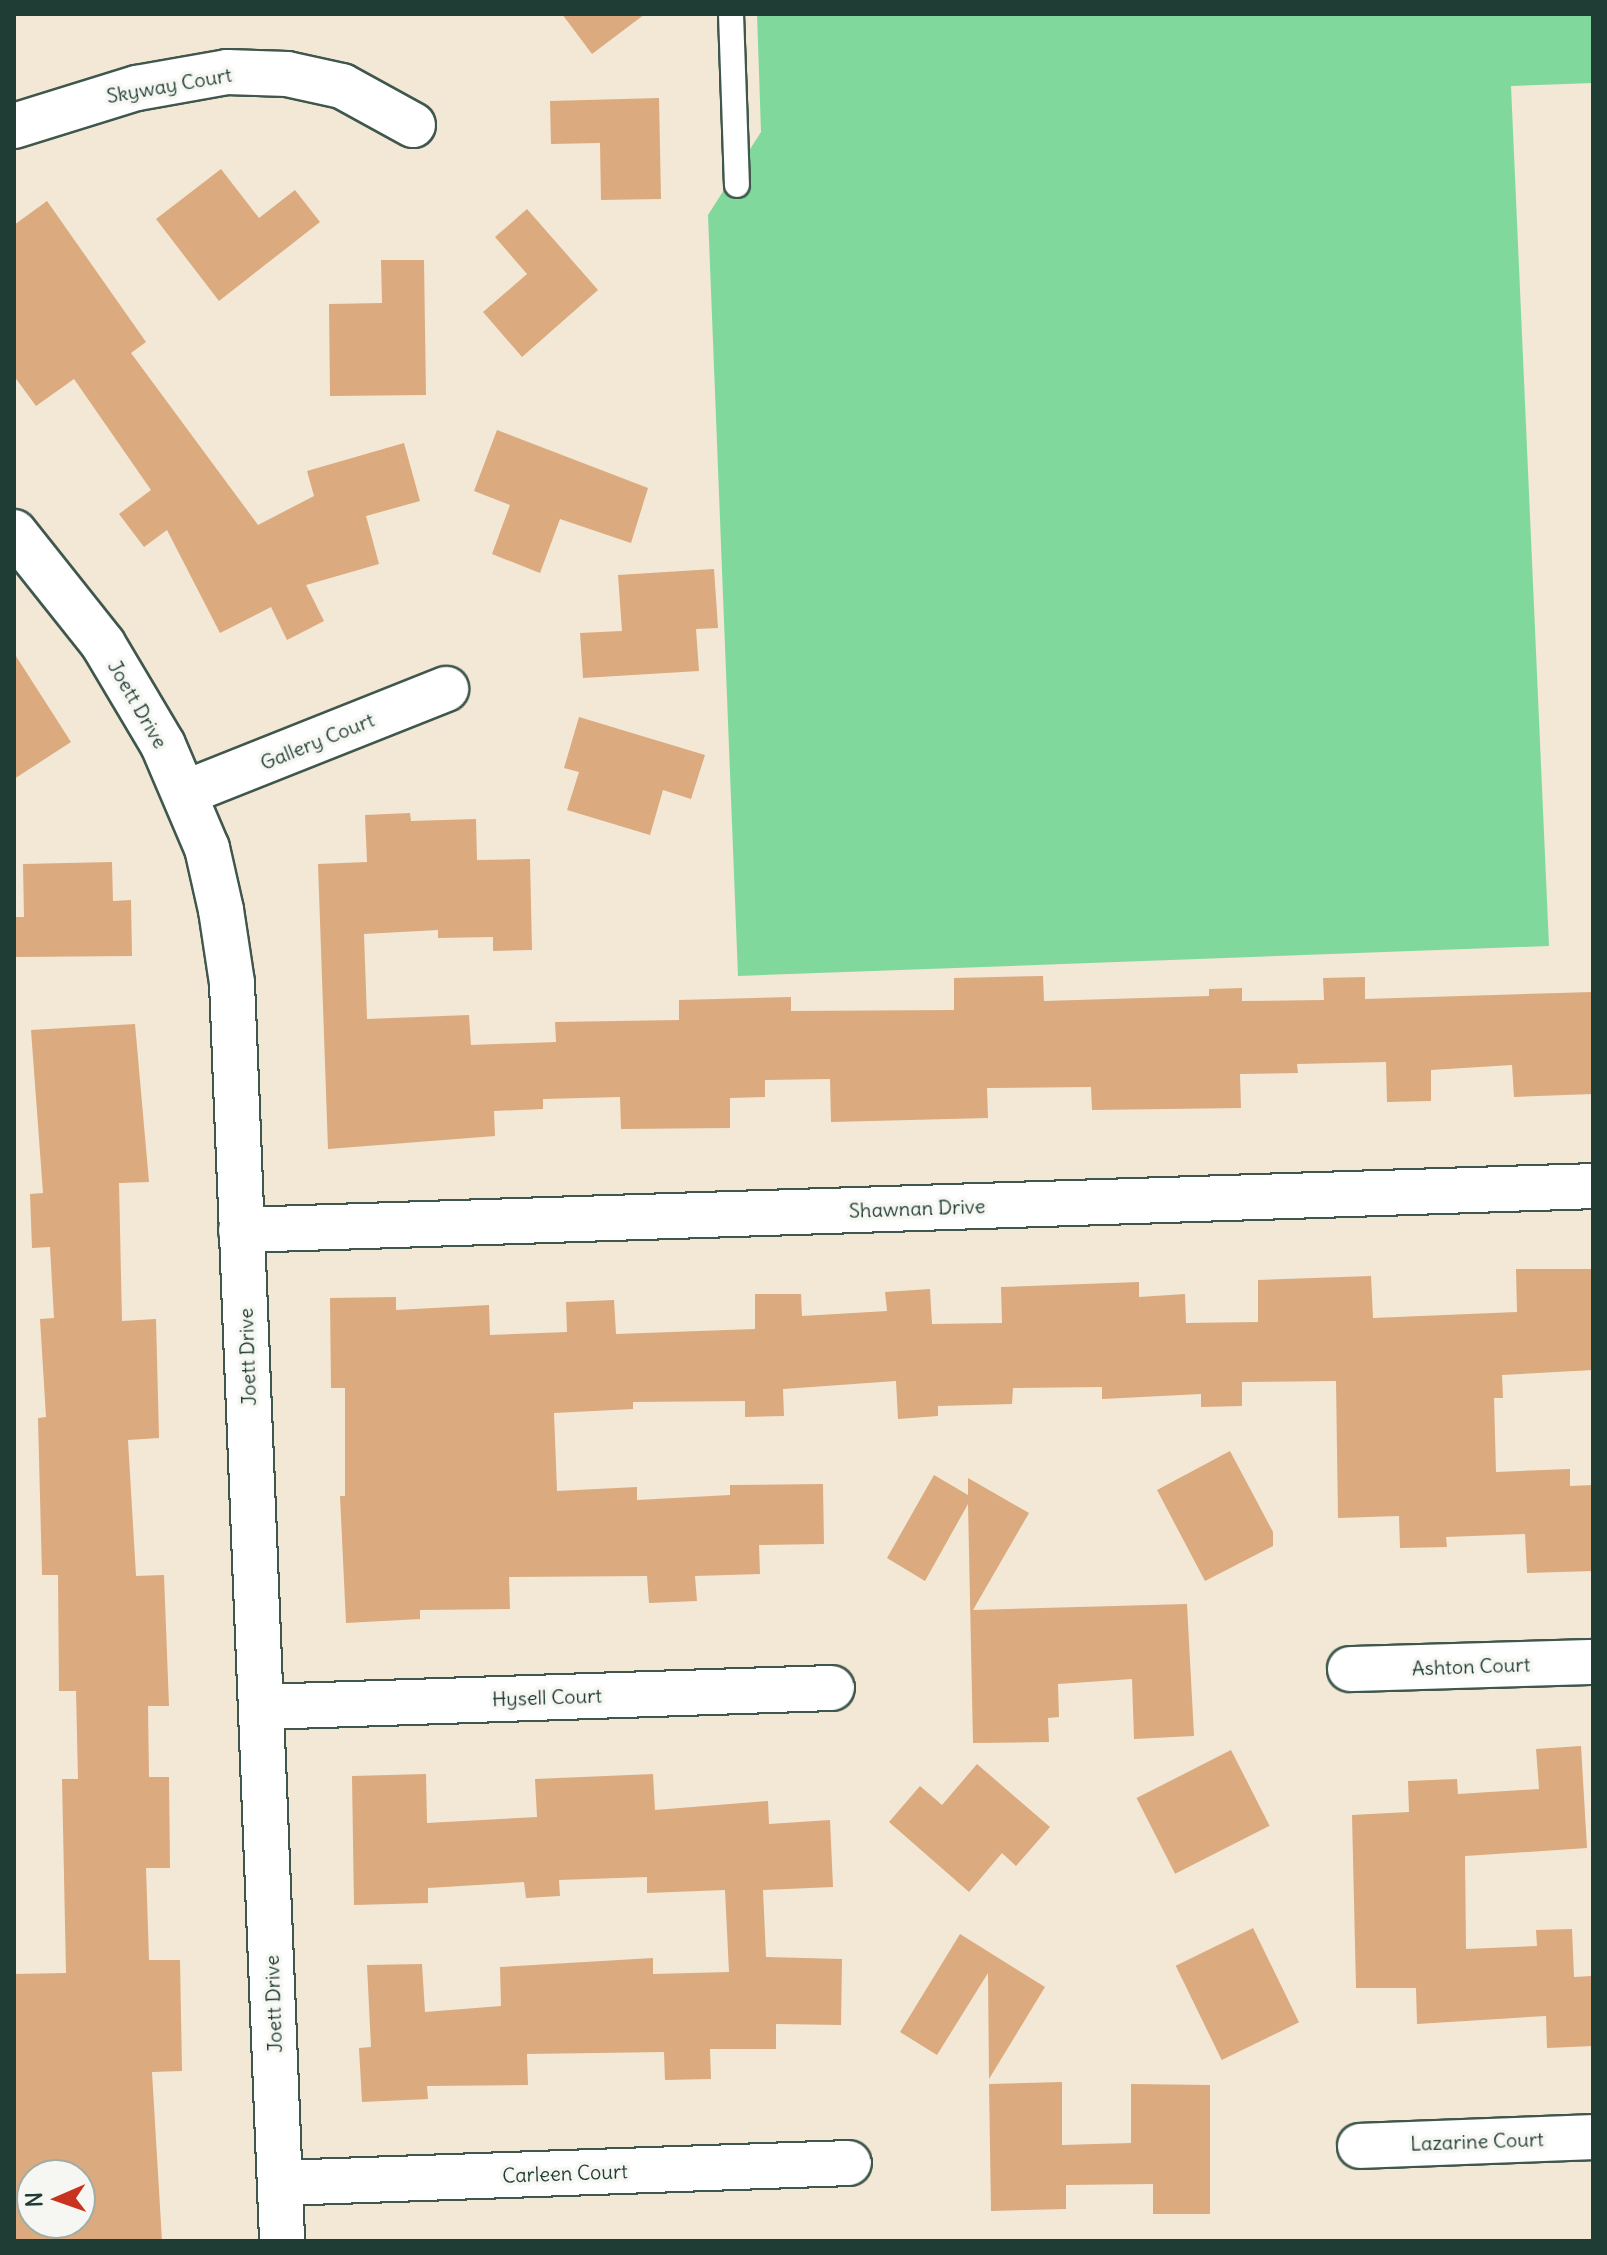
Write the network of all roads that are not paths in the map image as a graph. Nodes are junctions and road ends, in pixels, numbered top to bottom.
1 (731, 14) edge
2 (413, 125) dead end
3 (14, 126) edge
4 (737, 185) dead end
5 (14, 532) edge
6 (446, 689) dead end
7 (187, 792) junction
8 (1593, 1186) edge
9 (241, 1230) junction
10 (1593, 1662) edge
11 (1350, 1669) dead end
12 (832, 1688) dead end
13 (262, 1707) junction
14 (1593, 2137) edge
15 (1360, 2146) dead end
16 (849, 2163) dead end
17 (280, 2183) junction
18 (282, 2241) edge

1 - 4 lane
2 - 3 street, Skyway Court
5 - 7 street, Joett Drive
6 - 7 street, Gallery Court
7 - 9 street, Joett Drive
8 - 9 street, Shawnan Drive
9 - 13 street, Joett Drive
10 - 11 street, Ashton Court
12 - 13 street, Hysell Court
13 - 17 street, Joett Drive
14 - 15 street, Lazarine Court
16 - 17 street, Carleen Court
17 - 18 street, Joett Drive

